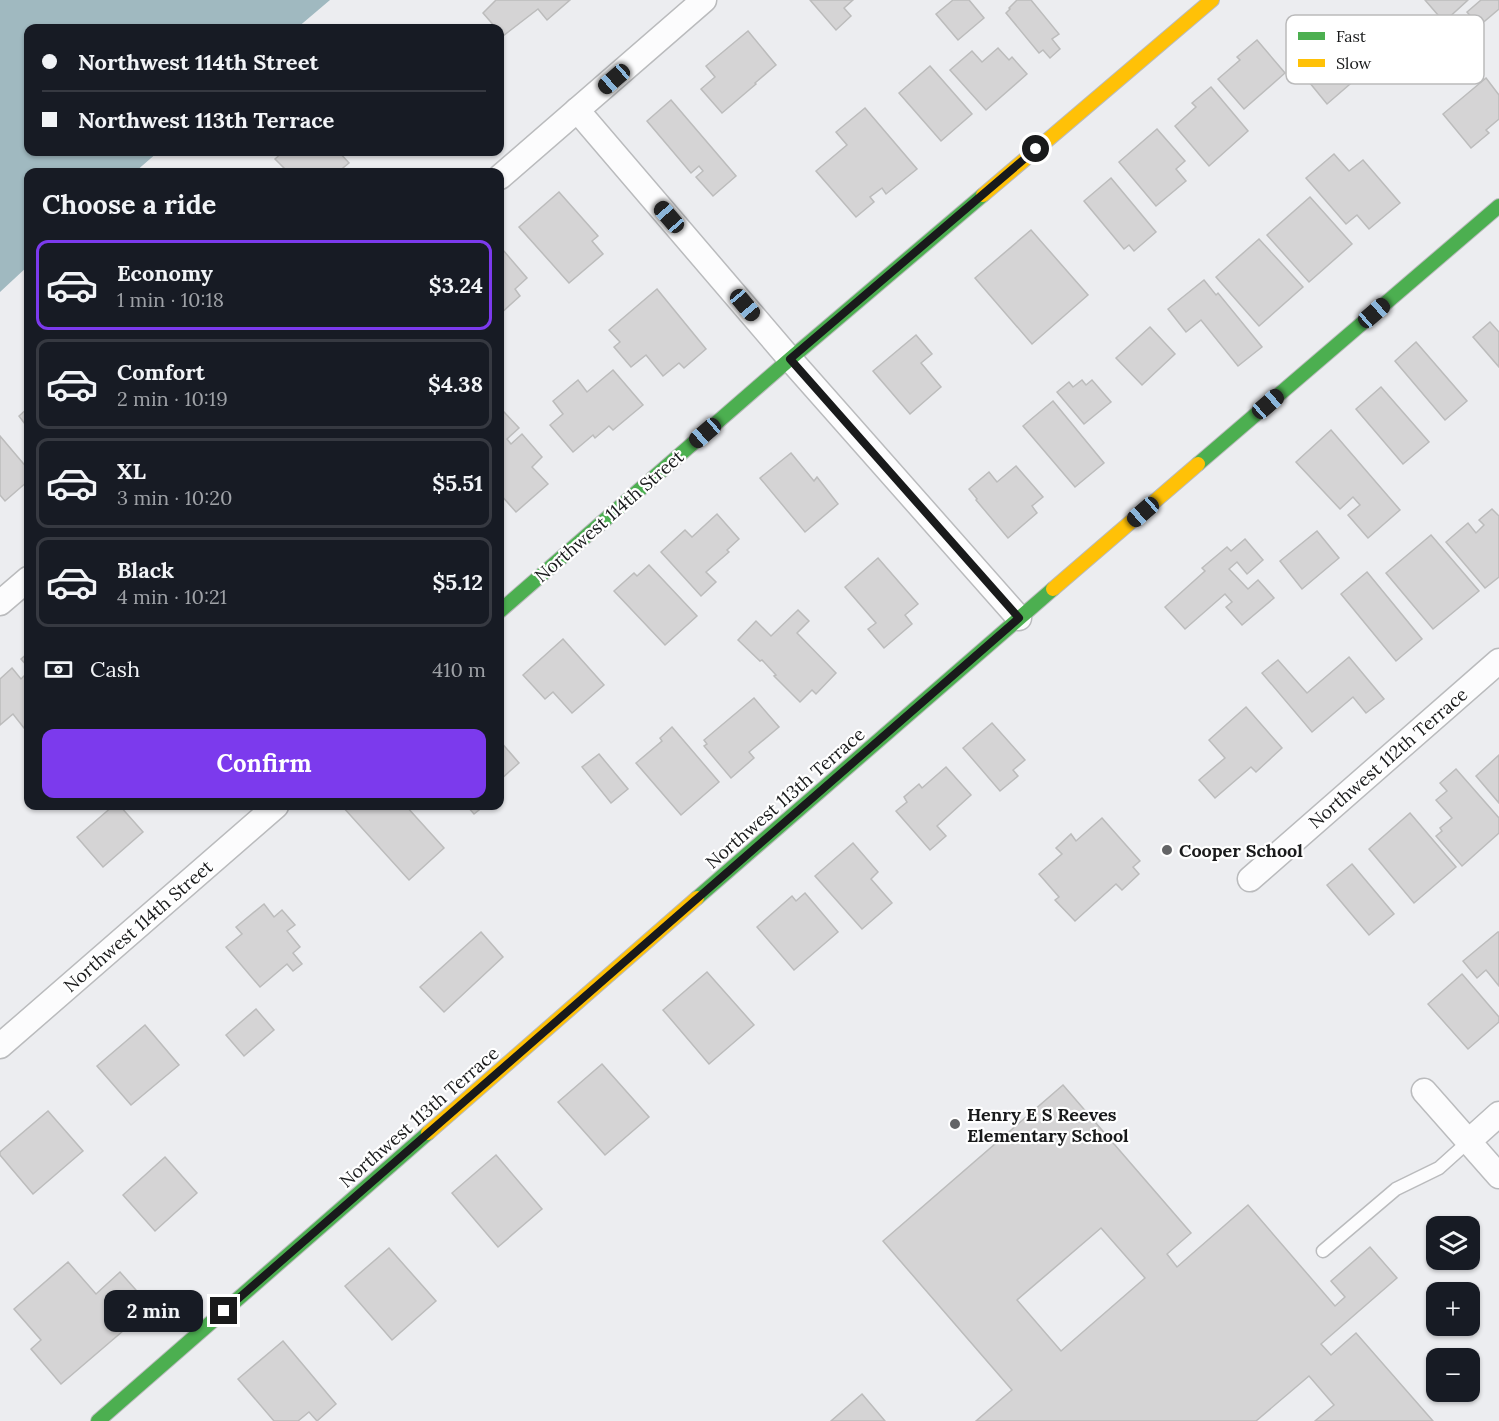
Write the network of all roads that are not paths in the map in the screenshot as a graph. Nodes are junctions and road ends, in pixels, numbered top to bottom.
1 (704, 0) edge
2 (1212, 0) edge
3 (577, 110) junction
4 (504, 174) edge
5 (1499, 206) edge
6 (790, 359) junction
7 (24, 582) edge
8 (0, 603) edge
9 (504, 608) edge
10 (1019, 618) junction
11 (1499, 661) edge
12 (271, 810) edge
13 (1250, 879) dead end
14 (0, 1046) edge
15 (1424, 1091) dead end
16 (1499, 1114) edge
17 (1469, 1141) junction
18 (1499, 1176) edge
19 (1323, 1251) dead end
20 (98, 1421) edge

1 - 3 street
2 - 6 street, Northwest 114th Street
3 - 4 street
3 - 6 street
5 - 10 street, Northwest 113th Terrace
6 - 9 street, Northwest 114th Street
6 - 10 street
7 - 8 street
10 - 20 street, Northwest 113th Terrace
11 - 13 street, Northwest 112th Terrace
12 - 14 street, Northwest 114th Street
15 - 17 street
16 - 17 street
17 - 18 street
17 - 19 lane

